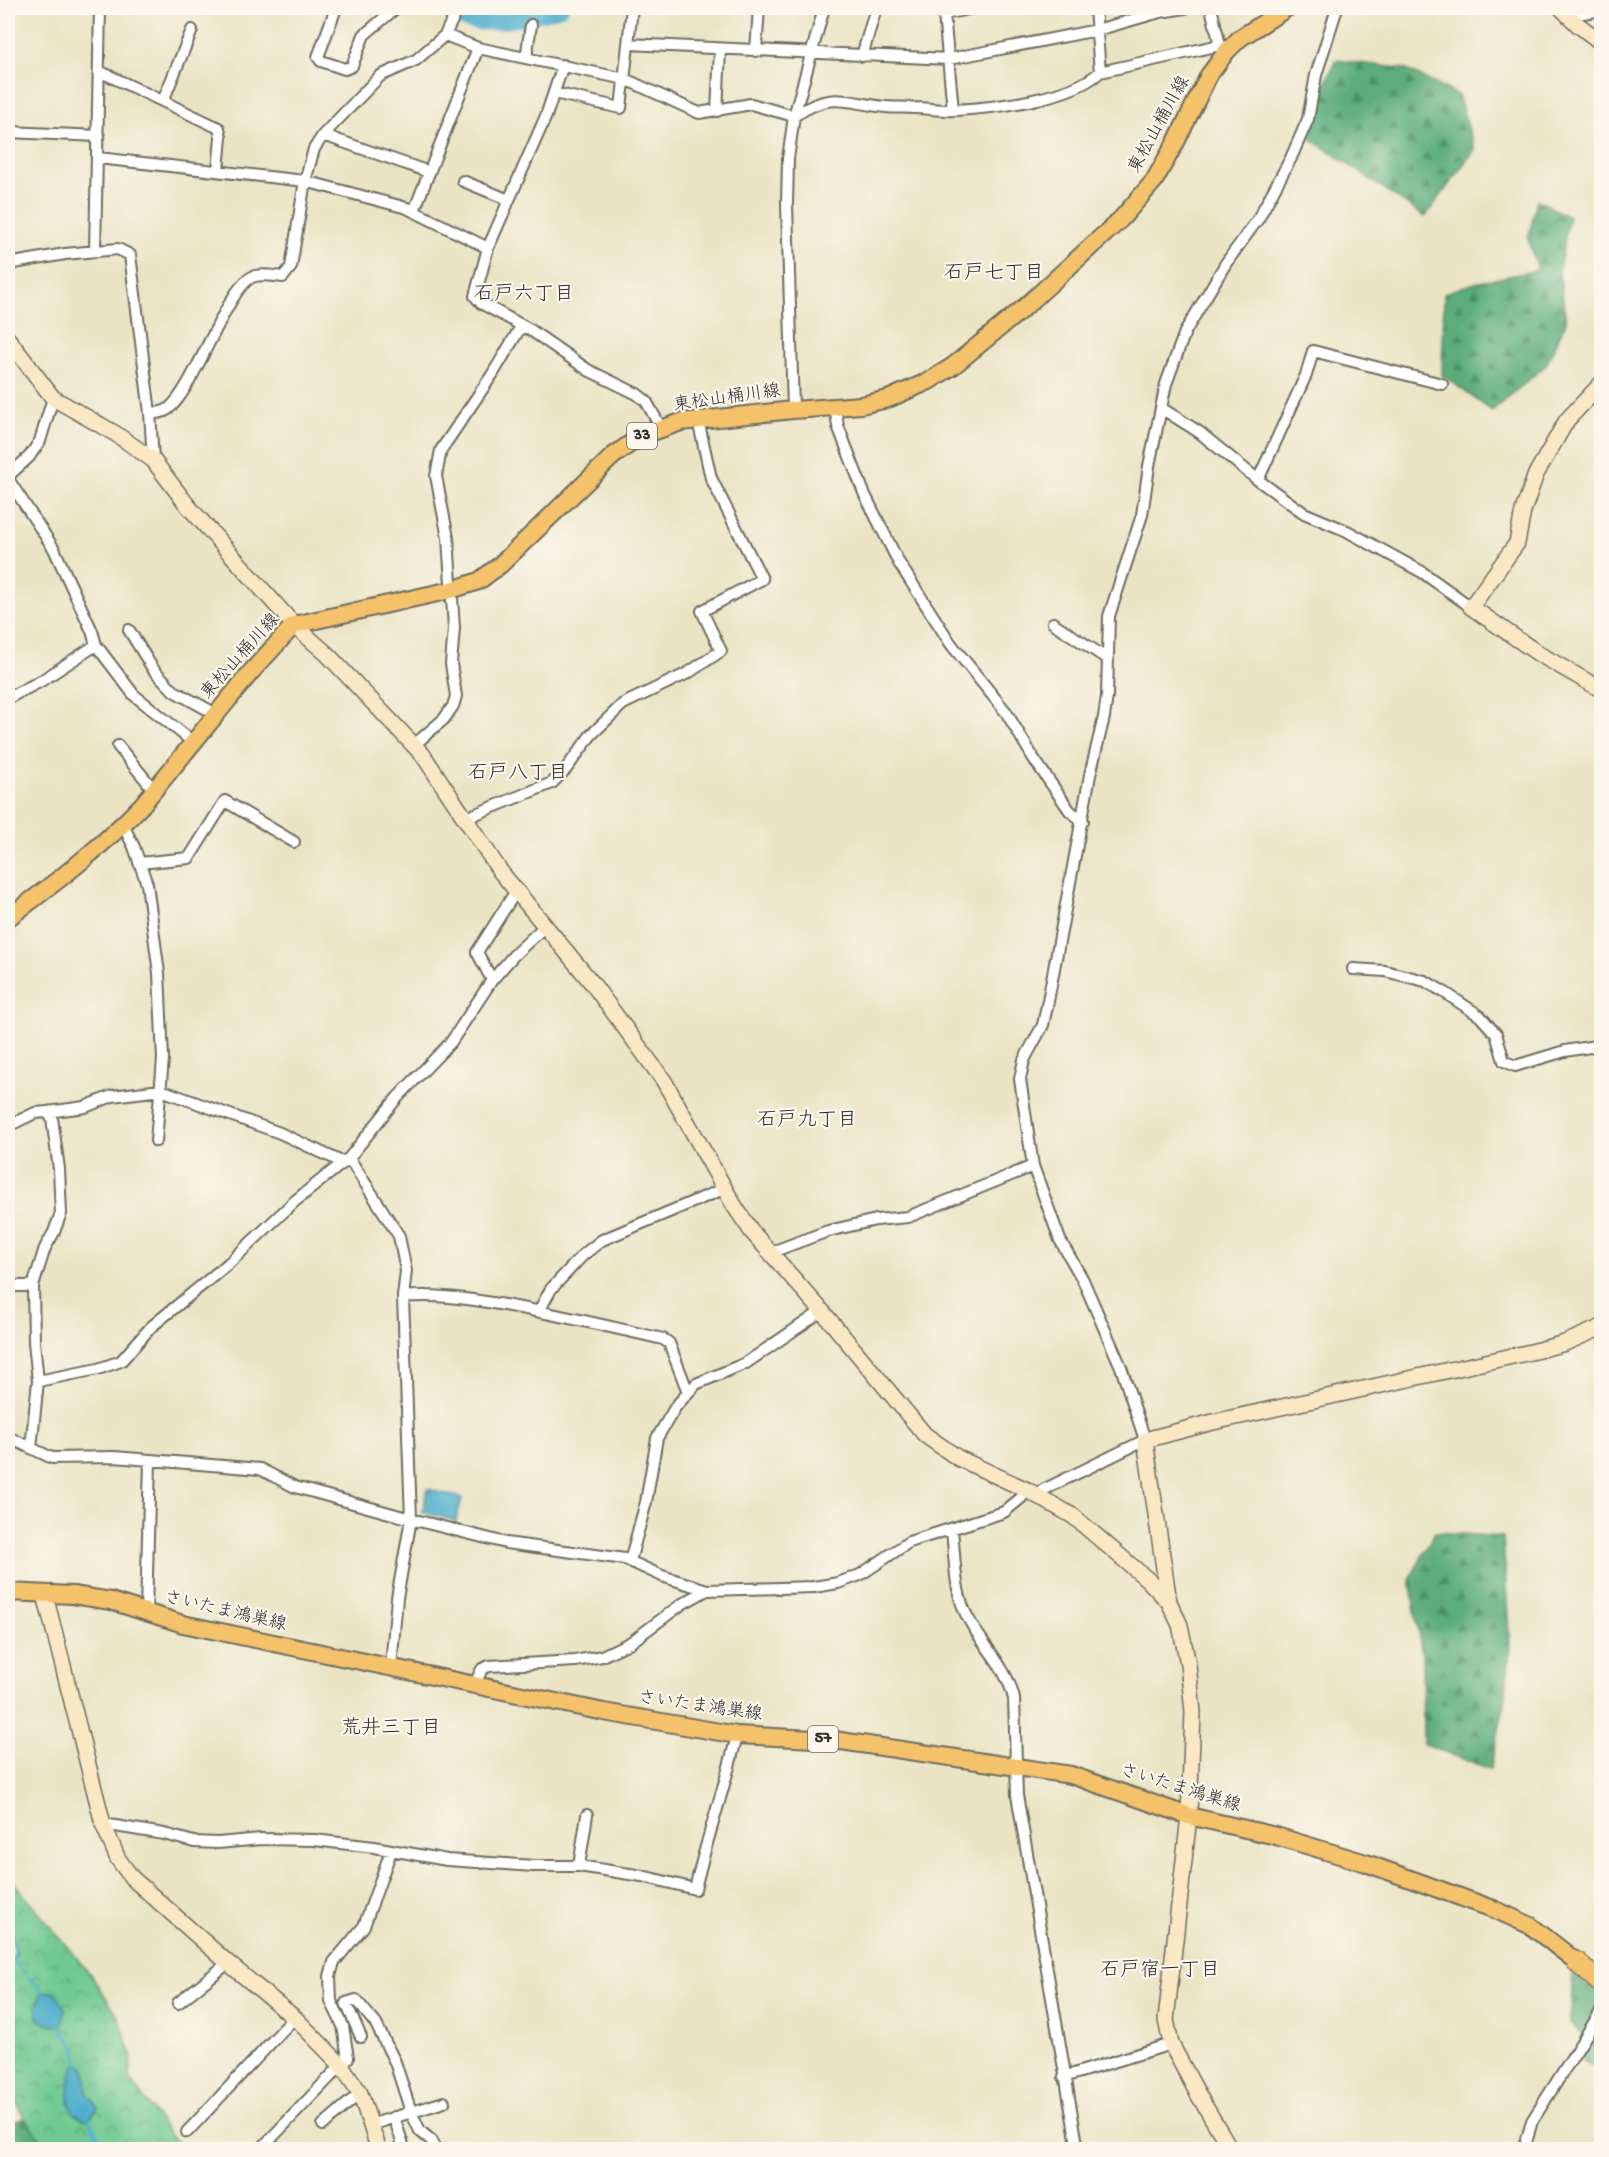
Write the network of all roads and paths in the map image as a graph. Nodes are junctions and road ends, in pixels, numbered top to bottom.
1 (100, 8) edge
2 (336, 8) edge
3 (396, 8) edge
4 (458, 8) edge
5 (632, 8) edge
6 (759, 8) edge
7 (825, 8) edge
8 (876, 8) edge
9 (927, 8) edge
10 (974, 8) edge
11 (1095, 8) edge
12 (1185, 8) edge
13 (1211, 8) edge
14 (1287, 8) edge
15 (1337, 8) edge
16 (1602, 10) edge
17 (1565, 11) edge
18 (944, 14) junction
19 (531, 25) dead end
20 (192, 30) dead end
21 (1097, 30) junction
22 (445, 35) junction
23 (1602, 43) edge
24 (628, 44) junction
25 (478, 48) junction
26 (1224, 48) junction
27 (720, 50) junction
28 (756, 51) junction
29 (811, 54) junction
30 (862, 56) junction
31 (526, 58) junction
32 (949, 59) junction
33 (562, 65) junction
34 (99, 71) junction
35 (1100, 72) junction
36 (625, 79) junction
37 (554, 93) junction
38 (163, 101) junction
39 (953, 110) junction
40 (717, 111) junction
41 (794, 116) junction
42 (8, 132) edge
43 (323, 135) junction
44 (99, 136) junction
45 (98, 158) junction
46 (218, 171) junction
47 (429, 172) junction
48 (304, 181) junction
49 (463, 181) dead end
50 (509, 200) junction
51 (414, 211) junction
52 (488, 248) junction
53 (95, 251) junction
54 (8, 264) edge
55 (522, 325) junction
56 (8, 339) edge
57 (1602, 383) edge
58 (1442, 384) dead end
59 (53, 398) junction
60 (835, 407) junction
61 (1161, 408) junction
62 (793, 410) junction
63 (150, 413) junction
64 (698, 420) junction
65 (661, 428) junction
66 (153, 460) junction
67 (8, 478) edge
68 (1258, 480) junction
69 (451, 590) junction
70 (1471, 607) junction
71 (1053, 623) dead end
72 (294, 625) junction
73 (129, 630) dead end
74 (96, 645) junction
75 (1108, 656) junction
76 (1602, 690) edge
77 (8, 698) edge
78 (216, 714) junction
79 (193, 742) junction
80 (414, 745) junction
81 (118, 746) dead end
82 (154, 790) junction
83 (466, 818) junction
84 (1083, 821) junction
85 (123, 825) junction
86 (294, 842) dead end
87 (139, 863) junction
88 (516, 891) junction
89 (8, 918) edge
90 (545, 926) junction
91 (1353, 969) dead end
92 (492, 980) junction
93 (1602, 1045) edge
94 (161, 1090) junction
95 (47, 1112) junction
96 (8, 1126) edge
97 (156, 1141) dead end
98 (347, 1160) junction
99 (1033, 1166) junction
100 (726, 1188) junction
101 (769, 1253) junction
102 (8, 1286) edge
103 (33, 1286) junction
104 (403, 1297) junction
105 (539, 1311) junction
106 (822, 1311) junction
107 (1602, 1327) edge
108 (38, 1381) junction
109 (688, 1392) junction
110 (8, 1438) edge
111 (1145, 1440) junction
112 (31, 1448) junction
113 (150, 1460) junction
114 (1031, 1492) junction
115 (411, 1519) junction
116 (952, 1530) junction
117 (630, 1561) junction
118 (707, 1590) junction
119 (8, 1592) edge
120 (45, 1594) junction
121 (1169, 1602) junction
122 (146, 1613) junction
123 (392, 1667) junction
124 (474, 1686) junction
125 (737, 1735) junction
126 (1017, 1766) junction
127 (587, 1815) dead end
128 (1189, 1816) junction
129 (103, 1824) junction
130 (392, 1851) junction
131 (579, 1866) junction
132 (1577, 1962) junction
133 (228, 1964) junction
134 (1602, 1969) edge
135 (1602, 1984) edge
136 (178, 2003) dead end
137 (1602, 2010) edge
138 (294, 2018) junction
139 (376, 2024) junction
140 (1171, 2044) junction
141 (341, 2065) junction
142 (1064, 2077) junction
143 (360, 2093) junction
144 (444, 2102) dead end
145 (411, 2112) junction
146 (394, 2117) junction
147 (370, 2125) junction
148 (323, 2126) dead end
149 (187, 2132) dead end
150 (403, 2145) dead end
151 (260, 2150) edge
152 (379, 2150) edge
153 (435, 2150) edge
154 (1078, 2150) edge
155 (1231, 2150) edge
156 (1524, 2150) edge

1 - 34 street
2 - 3 street
4 - 22 street
5 - 24 street
6 - 28 street
7 - 29 street
8 - 30 street
9 - 18 street
10 - 18 street
11 - 21 street
12 - 21 street
13 - 26 street
14 - 26 main road, 東松山桶川線 / 33
15 - 61 street
16 - 17 street
17 - 23 street
18 - 32 street
19 - 31 street
20 - 38 street
21 - 32 street
21 - 35 street
22 - 25 street
22 - 43 street
24 - 27 street
24 - 36 street
25 - 31 street
25 - 47 street
26 - 35 street
26 - 60 main road, 東松山桶川線 / 33
27 - 28 street
27 - 40 street
28 - 29 street
29 - 30 street
29 - 41 street
30 - 32 street
31 - 33 street
32 - 39 street
33 - 36 street
33 - 37 street
34 - 38 street
34 - 44 street
35 - 39 street
36 - 37 street
36 - 40 street
37 - 50 street
38 - 46 street
39 - 41 street
40 - 41 street
41 - 62 street
42 - 44 street
43 - 47 street
43 - 48 street
44 - 45 street
45 - 46 street
45 - 53 street
46 - 48 street
47 - 51 street
48 - 51 street
48 - 63 street
49 - 50 street
50 - 52 street
51 - 52 street
52 - 55 street
53 - 54 street
53 - 63 street
55 - 65 street
55 - 69 street
56 - 59 street
57 - 70 street
58 - 68 street
59 - 66 street
59 - 67 street
60 - 62 main road, 東松山桶川線 / 33
60 - 84 street
61 - 68 street
61 - 75 street
62 - 64 main road, 東松山桶川線 / 33
63 - 66 street
64 - 65 main road, 東松山桶川線 / 33
64 - 83 street
65 - 69 main road, 東松山桶川線 / 33
66 - 72 street
67 - 74 street
68 - 70 street
69 - 72 main road, 東松山桶川線 / 33
69 - 80 street
70 - 76 street
71 - 75 street
72 - 78 main road, 東松山桶川線
72 - 80 street
73 - 78 street
74 - 77 street
74 - 79 street
75 - 84 street
78 - 79 main road, 東松山桶川線
79 - 82 main road, 東松山桶川線
80 - 83 street
81 - 82 street
82 - 85 main road, 東松山桶川線
83 - 88 street
84 - 99 street
85 - 87 street
85 - 89 main road, 東松山桶川線
86 - 87 street
87 - 94 street
88 - 90 street
88 - 92 street
90 - 92 street
90 - 100 street
91 - 93 street
92 - 98 street
94 - 95 street
94 - 97 street
94 - 98 street
95 - 96 street
95 - 103 street
98 - 104 street
98 - 108 street
99 - 101 street
99 - 111 street
100 - 101 street
100 - 105 street
101 - 106 street
102 - 103 street
103 - 108 street
104 - 105 street
104 - 115 street
105 - 109 street
106 - 109 street
106 - 114 street
107 - 111 street
108 - 112 street
109 - 117 street
110 - 112 street
111 - 114 street
111 - 121 street
112 - 113 street
113 - 115 street
113 - 122 street
114 - 116 street
114 - 121 street
115 - 117 street
115 - 123 street
116 - 118 street
116 - 126 street
117 - 118 street
118 - 124 street
119 - 120 main road, さいたま鴻巣線 / 57
120 - 122 main road, さいたま鴻巣線 / 57
120 - 129 street
121 - 128 street
122 - 123 main road, さいたま鴻巣線 / 57
123 - 124 main road, さいたま鴻巣線 / 57
124 - 125 main road, さいたま鴻巣線 / 57
125 - 126 main road, さいたま鴻巣線 / 57
125 - 131 street
126 - 128 main road, さいたま鴻巣線 / 57
126 - 142 street
127 - 131 street
128 - 132 main road, さいたま鴻巣線 / 57
128 - 140 street
129 - 130 street
129 - 133 street
130 - 131 street
130 - 141 street
132 - 134 highway
132 - 135 highway
133 - 136 street
133 - 138 street
137 - 156 street
138 - 141 street
138 - 149 street
139 - 139 street
139 - 145 street
140 - 142 street
140 - 155 street
141 - 143 street
141 - 151 street
142 - 154 street
143 - 147 street
143 - 148 street
144 - 145 street
145 - 146 street
145 - 153 street
146 - 147 street
146 - 150 street
147 - 152 street

